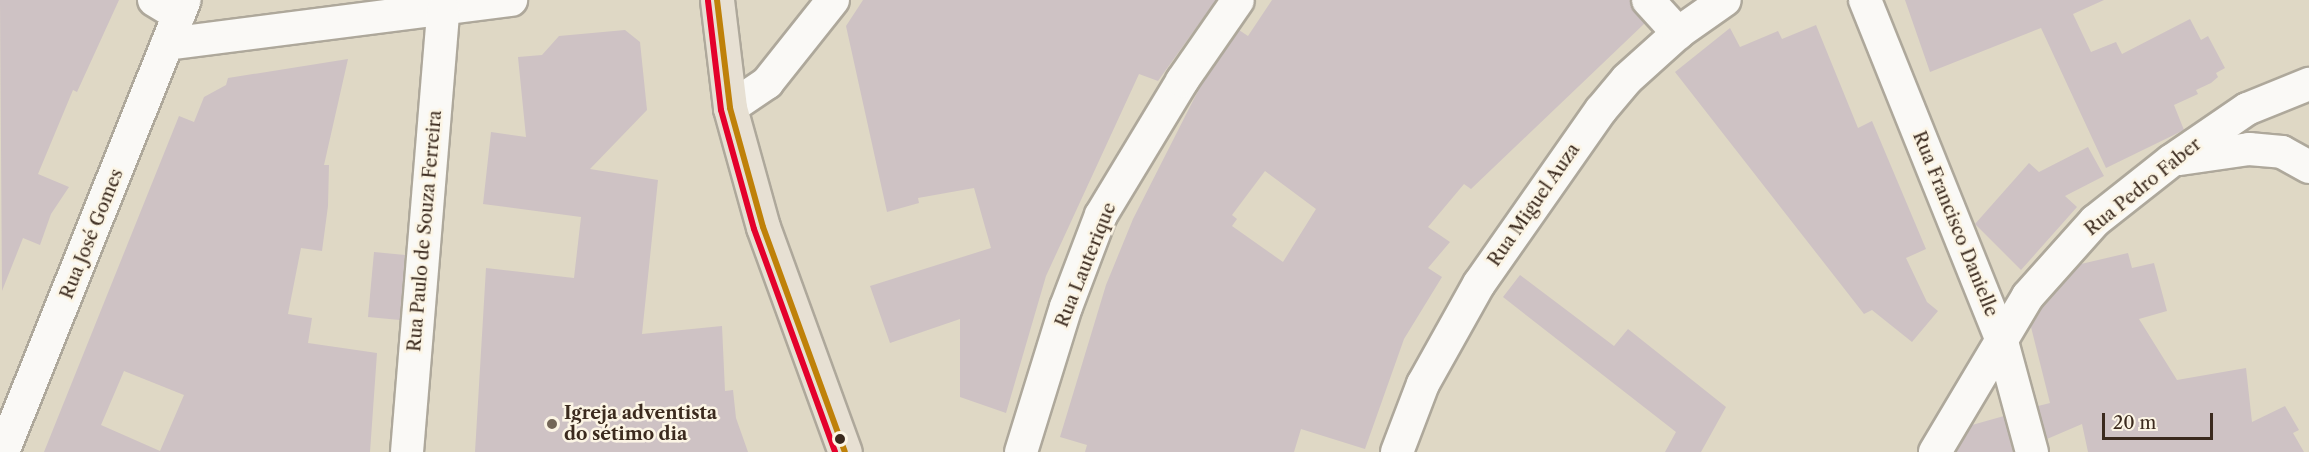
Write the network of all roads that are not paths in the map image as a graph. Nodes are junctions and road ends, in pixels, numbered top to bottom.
1 (511, 0) edge
2 (717, 0) edge
3 (833, 0) edge
4 (1238, 0) edge
5 (1648, 0) edge
6 (1725, 0) edge
7 (1865, 0) edge
8 (173, 5) edge
9 (443, 9) junction
10 (1678, 33) junction
11 (167, 45) junction
12 (2309, 84) edge
13 (729, 108) junction
14 (2170, 161) junction
15 (2309, 167) edge
16 (2001, 338) junction
17 (3, 452) edge
18 (407, 452) edge
19 (845, 452) edge
20 (1021, 452) edge
21 (1397, 452) edge
22 (1935, 452) edge
23 (2032, 452) edge

1 - 9 street
2 - 13 main road
3 - 13 street
4 - 20 street, Rua Lauterique
5 - 10 street
6 - 10 street, Rua Miguel Auza
7 - 16 street, Rua Francisco Danielle
8 - 11 street, Rua José Gomes
9 - 11 street
9 - 18 street, Rua Paulo de Souza Ferreira
10 - 21 street, Rua Miguel Auza
11 - 17 street, Rua José Gomes
12 - 14 street, Rua Pedro Faber
13 - 19 main road
14 - 15 street
14 - 16 street, Rua Pedro Faber
16 - 22 street, Rua Pedro Faber
16 - 23 street, Rua Francisco Danielle

